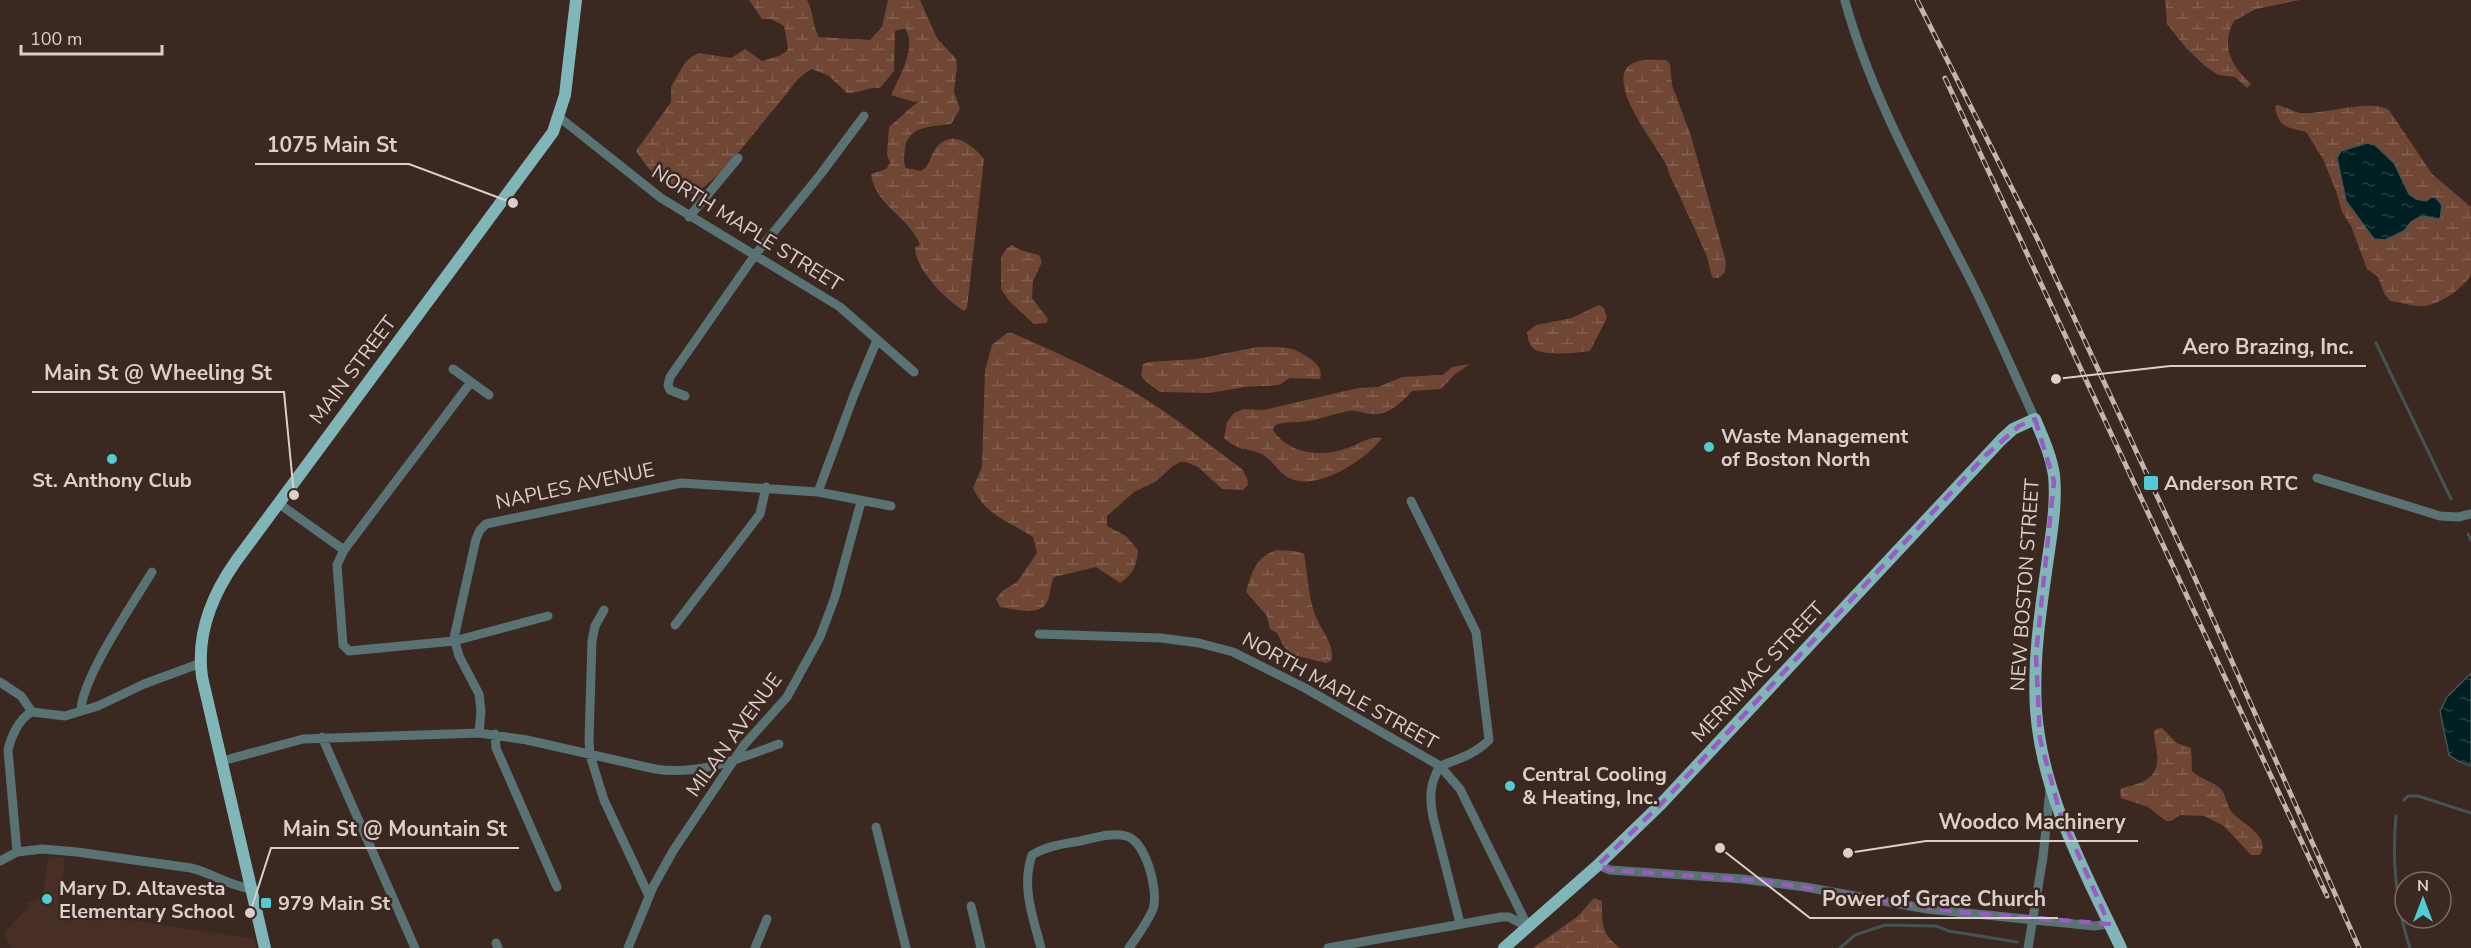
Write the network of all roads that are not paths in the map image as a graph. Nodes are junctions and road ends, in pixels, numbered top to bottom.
1 (576, 0) edge
2 (1845, 1) edge
3 (864, 116) dead end
4 (559, 117) junction
5 (738, 158) dead end
6 (689, 216) junction
7 (755, 255) junction
8 (877, 340) junction
9 (453, 369) dead end
10 (914, 372) dead end
11 (471, 382) junction
12 (489, 395) dead end
13 (685, 396) dead end
14 (2035, 420) junction
15 (2317, 478) dead end
16 (766, 487) junction
17 (818, 492) junction
18 (1411, 501) dead end
19 (861, 502) junction
20 (278, 504) junction
21 (891, 506) dead end
22 (2471, 514) edge
23 (344, 550) junction
24 (152, 572) dead end
25 (604, 610) dead end
26 (548, 616) dead end
27 (675, 625) dead end
28 (1039, 634) dead end
29 (454, 641) junction
30 (201, 663) junction
31 (0, 682) edge
32 (81, 711) junction
33 (32, 712) junction
34 (479, 733) junction
35 (495, 734) junction
36 (322, 737) junction
37 (779, 744) dead end
38 (591, 755) junction
39 (734, 760) junction
40 (222, 761) junction
41 (1440, 766) junction
42 (2050, 786) junction
43 (876, 827) dead end
44 (17, 852) junction
45 (0, 861) edge
46 (1598, 865) junction
47 (557, 887) dead end
48 (253, 889) junction
49 (649, 896) junction
50 (971, 906) dead end
51 (767, 919) dead end
52 (2034, 919) junction
53 (1460, 923) junction
54 (2109, 924) junction
55 (1528, 927) junction
56 (265, 948) edge
57 (415, 948) edge
58 (628, 948) edge
59 (755, 948) edge
60 (906, 948) edge
61 (981, 948) edge
62 (1041, 948) edge
63 (1129, 948) edge
64 (1328, 948) edge
65 (1504, 948) edge
66 (2028, 948) edge
67 (2121, 948) edge

1 - 4 main road, MAIN STREET
2 - 14 street, NEW BOSTON STREET
3 - 7 street
4 - 6 street, NORTH MAPLE STREET
4 - 20 main road, MAIN STREET
5 - 6 street
6 - 7 street, NORTH MAPLE STREET
7 - 8 street, NORTH MAPLE STREET
7 - 13 street
8 - 10 street, NORTH MAPLE STREET
8 - 17 street
9 - 11 street
11 - 12 street
11 - 23 street
14 - 42 main road, NEW BOSTON STREET
14 - 46 main road, MERRIMAC STREET
15 - 22 street
16 - 17 street, NAPLES AVENUE
16 - 27 street
16 - 29 street, NAPLES AVENUE
17 - 19 street, NAPLES AVENUE
18 - 41 street
19 - 21 street, NAPLES AVENUE
19 - 39 street, MILAN AVENUE
20 - 23 street
20 - 30 main road, MAIN STREET
23 - 29 street
24 - 32 street
25 - 38 street
26 - 29 street
28 - 41 street, NORTH MAPLE STREET
29 - 34 street
30 - 32 street
30 - 40 main road, MAIN STREET
31 - 33 street
32 - 33 street
33 - 44 street
34 - 35 street
34 - 36 street
35 - 38 street
35 - 47 street
36 - 40 street
36 - 57 street
37 - 39 street
38 - 39 street
38 - 49 street
39 - 49 street, MILAN AVENUE
40 - 48 main road, MAIN STREET
41 - 53 street
41 - 55 street, NORTH MAPLE STREET
42 - 52 street
42 - 54 main road, NEW BOSTON STREET
43 - 60 street
44 - 45 street
44 - 48 street
46 - 52 street
46 - 55 main road, MERRIMAC STREET
48 - 56 main road, MAIN STREET
49 - 58 street, MILAN AVENUE
50 - 61 street
51 - 59 street
52 - 54 street
52 - 66 street
53 - 55 street
53 - 64 street
54 - 67 main road, NEW BOSTON STREET
55 - 65 main road, MERRIMAC STREET
62 - 63 street

